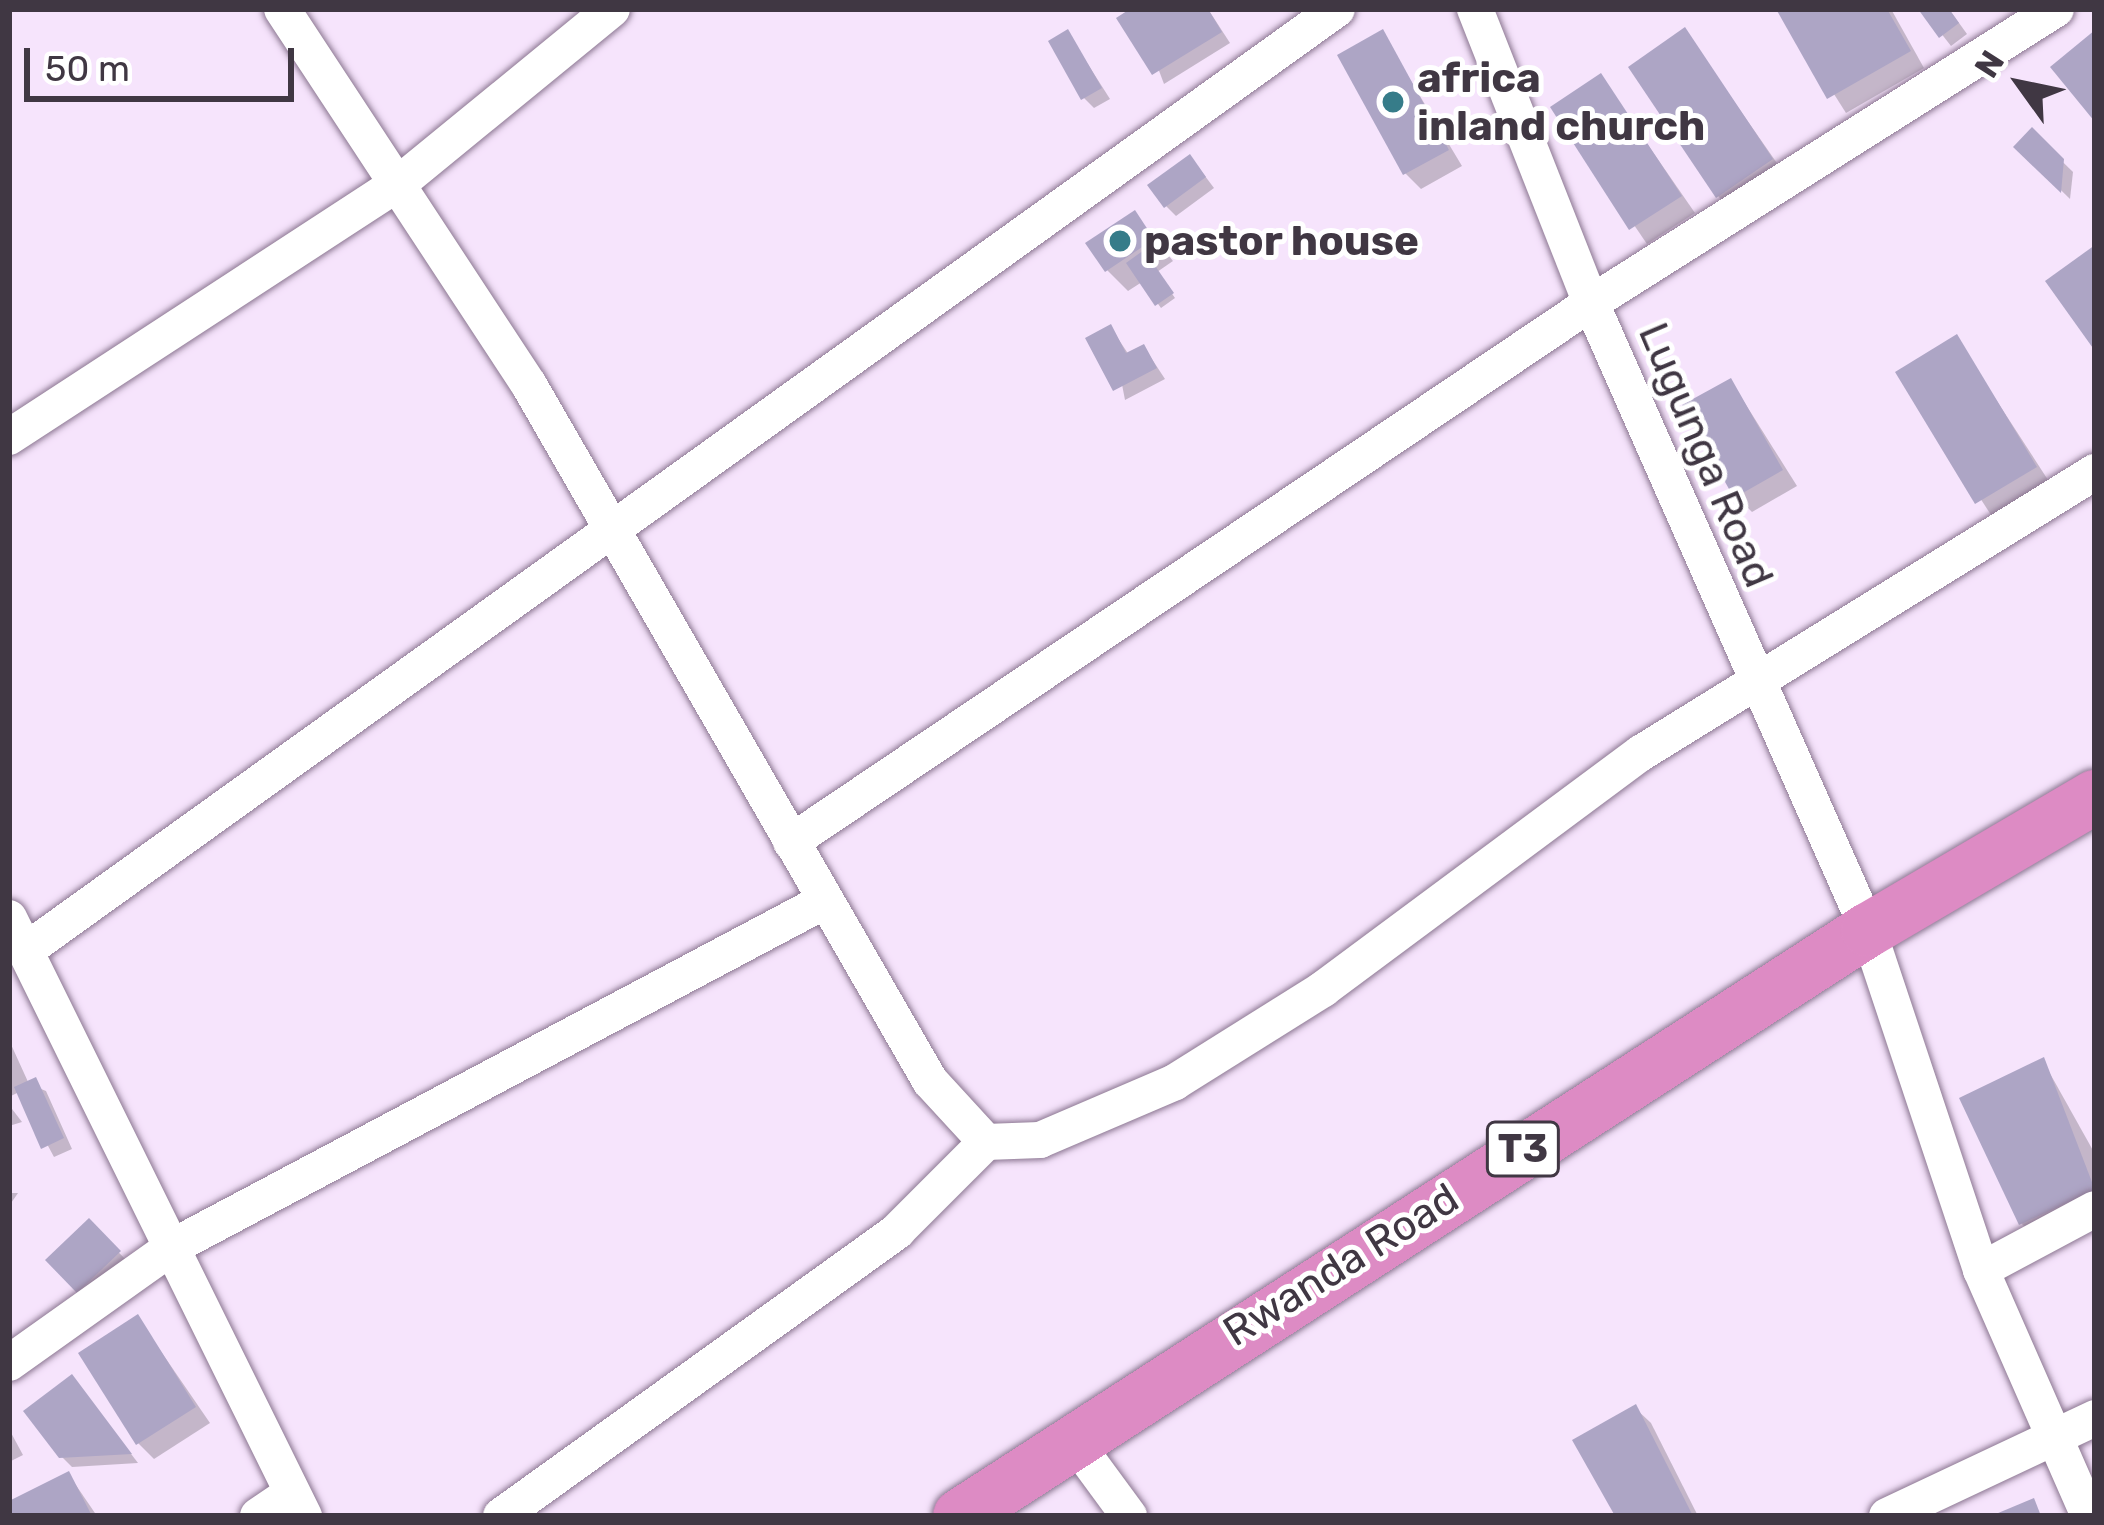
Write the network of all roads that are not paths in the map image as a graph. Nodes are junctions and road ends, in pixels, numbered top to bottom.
1 (282, 9) edge
2 (612, 9) edge
3 (1337, 9) edge
4 (1475, 9) edge
5 (2056, 9) edge
6 (403, 180) junction
7 (1591, 303) junction
8 (9, 437) edge
9 (2095, 472) edge
10 (616, 535) junction
11 (1755, 686) junction
12 (2095, 797) edge
13 (791, 842) junction
14 (821, 903) junction
15 (1868, 930) junction
16 (20, 958) edge
17 (986, 1142) junction
18 (2095, 1209) edge
19 (172, 1246) junction
20 (1981, 1270) junction
21 (9, 1363) edge
22 (2095, 1418) edge
23 (2057, 1436) junction
24 (1071, 1437) junction
25 (298, 1504) edge
26 (258, 1516) edge
27 (501, 1516) edge
28 (960, 1516) edge
29 (1129, 1516) edge
30 (1887, 1516) edge
31 (2089, 1516) edge

1 - 6 street
2 - 6 street
3 - 10 street
4 - 7 street, Lugunga Road
5 - 7 street
6 - 8 street
6 - 10 street
7 - 11 street, Lugunga Road
7 - 13 street
9 - 11 street
10 - 13 street
10 - 16 street
11 - 15 street, Lugunga Road
11 - 17 street
12 - 15 highway, Rwanda Road / T3
13 - 14 street
14 - 17 street
14 - 19 street
15 - 20 street, Lugunga Road
15 - 24 highway, Rwanda Road / T3
16 - 19 street
17 - 27 street
18 - 20 street
19 - 21 street
19 - 25 street
20 - 23 street, Lugunga Road
22 - 23 street
23 - 30 street
23 - 31 street, Lugunga Road
24 - 28 highway, Rwanda Road / T3
24 - 29 street
25 - 26 street

